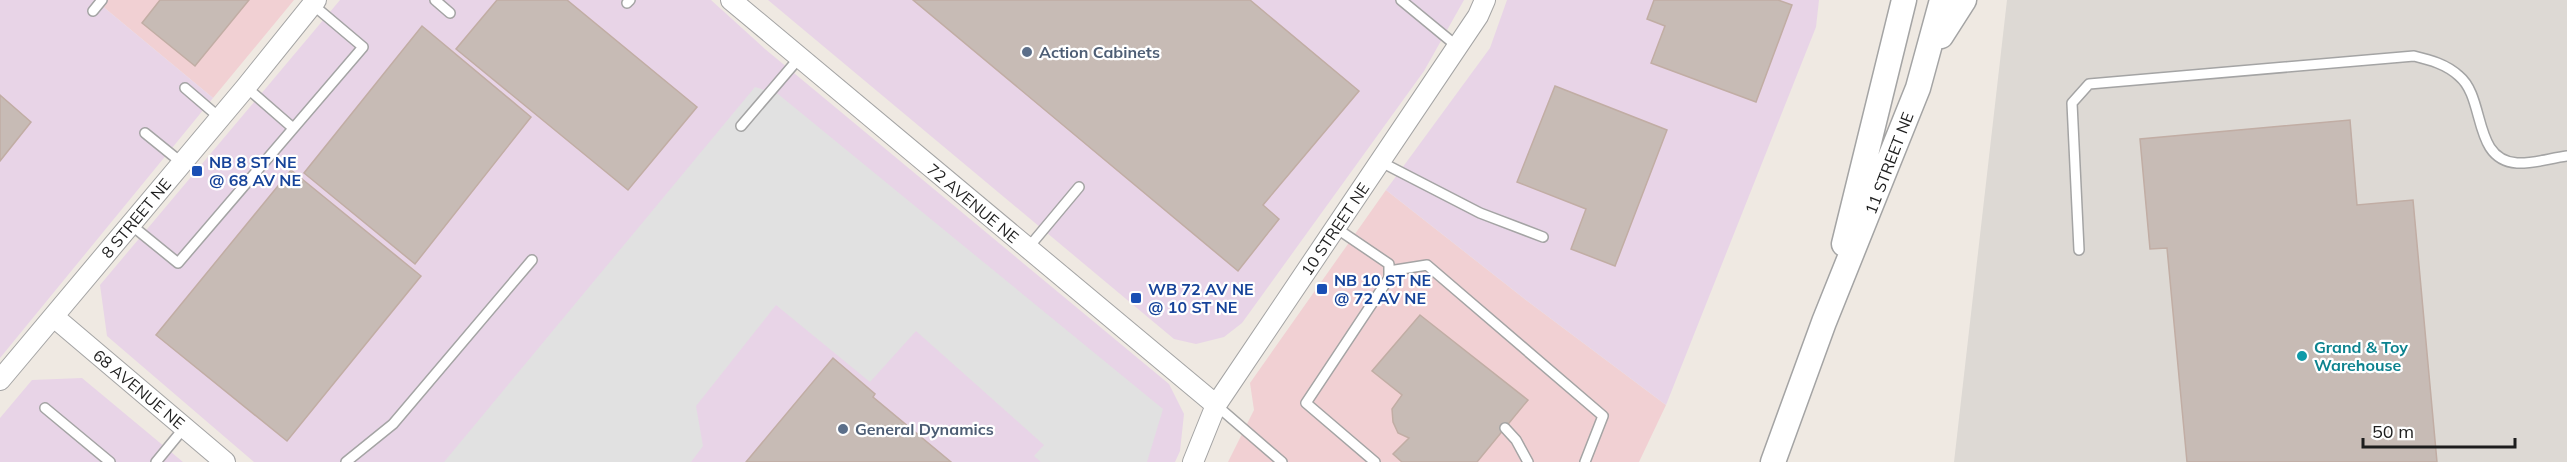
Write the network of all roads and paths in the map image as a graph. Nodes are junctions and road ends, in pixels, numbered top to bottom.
1 (102, 0) edge
2 (435, 0) edge
3 (732, 0) edge
4 (1401, 0) edge
5 (1485, 0) edge
6 (1904, 0) edge
7 (1942, 0) edge
8 (1964, 0) edge
9 (314, 2) edge
10 (93, 11) dead end
11 (450, 13) dead end
12 (1458, 47) junction
13 (1930, 53) junction
14 (800, 57) junction
15 (246, 87) junction
16 (185, 88) dead end
17 (220, 118) junction
18 (741, 126) dead end
19 (293, 128) junction
20 (145, 133) dead end
21 (2567, 156) edge
22 (1381, 162) junction
23 (182, 163) junction
24 (1079, 187) dead end
25 (130, 225) junction
26 (1336, 228) junction
27 (1543, 237) dead end
28 (1028, 248) junction
29 (2079, 250) dead end
30 (532, 260) dead end
31 (1389, 271) junction
32 (54, 317) junction
33 (1824, 322) junction
34 (0, 380) edge
35 (1216, 405) junction
36 (45, 408) dead end
37 (184, 428) junction
38 (1505, 428) dead end
39 (110, 462) edge
40 (156, 462) edge
41 (225, 462) edge
42 (346, 462) edge
43 (1193, 462) edge
44 (1282, 462) edge
45 (1375, 462) edge
46 (1528, 462) edge
47 (1585, 462) edge
48 (1773, 462) edge

1 - 10 lane
2 - 11 lane
3 - 14 street, 72 AVENUE NE
4 - 12 lane
5 - 12 street, 10 STREET NE
6 - 33 street, 11 STREET NE
7 - 13 street, 11 STREET NE
8 - 13 street
9 - 15 street, 8 STREET NE
9 - 19 lane
12 - 22 street, 10 STREET NE
13 - 33 street, 11 STREET NE
14 - 18 lane
14 - 28 street, 72 AVENUE NE
15 - 17 street, 8 STREET NE
15 - 19 lane
16 - 17 lane
17 - 23 street, 8 STREET NE
19 - 25 lane
20 - 23 lane
21 - 29 lane
22 - 26 street, 10 STREET NE
22 - 27 lane
23 - 25 street, 8 STREET NE
24 - 28 lane
25 - 32 street, 8 STREET NE
26 - 31 lane
26 - 35 street, 10 STREET NE
28 - 35 street, 72 AVENUE NE
30 - 42 lane
31 - 45 lane
31 - 47 lane
32 - 34 street, 8 STREET NE
32 - 37 street, 68 AVENUE NE
33 - 48 street, 11 STREET NE
35 - 43 street, 10 STREET NE
35 - 44 lane
36 - 39 lane
37 - 40 lane
37 - 41 street, 68 AVENUE NE
38 - 46 lane

